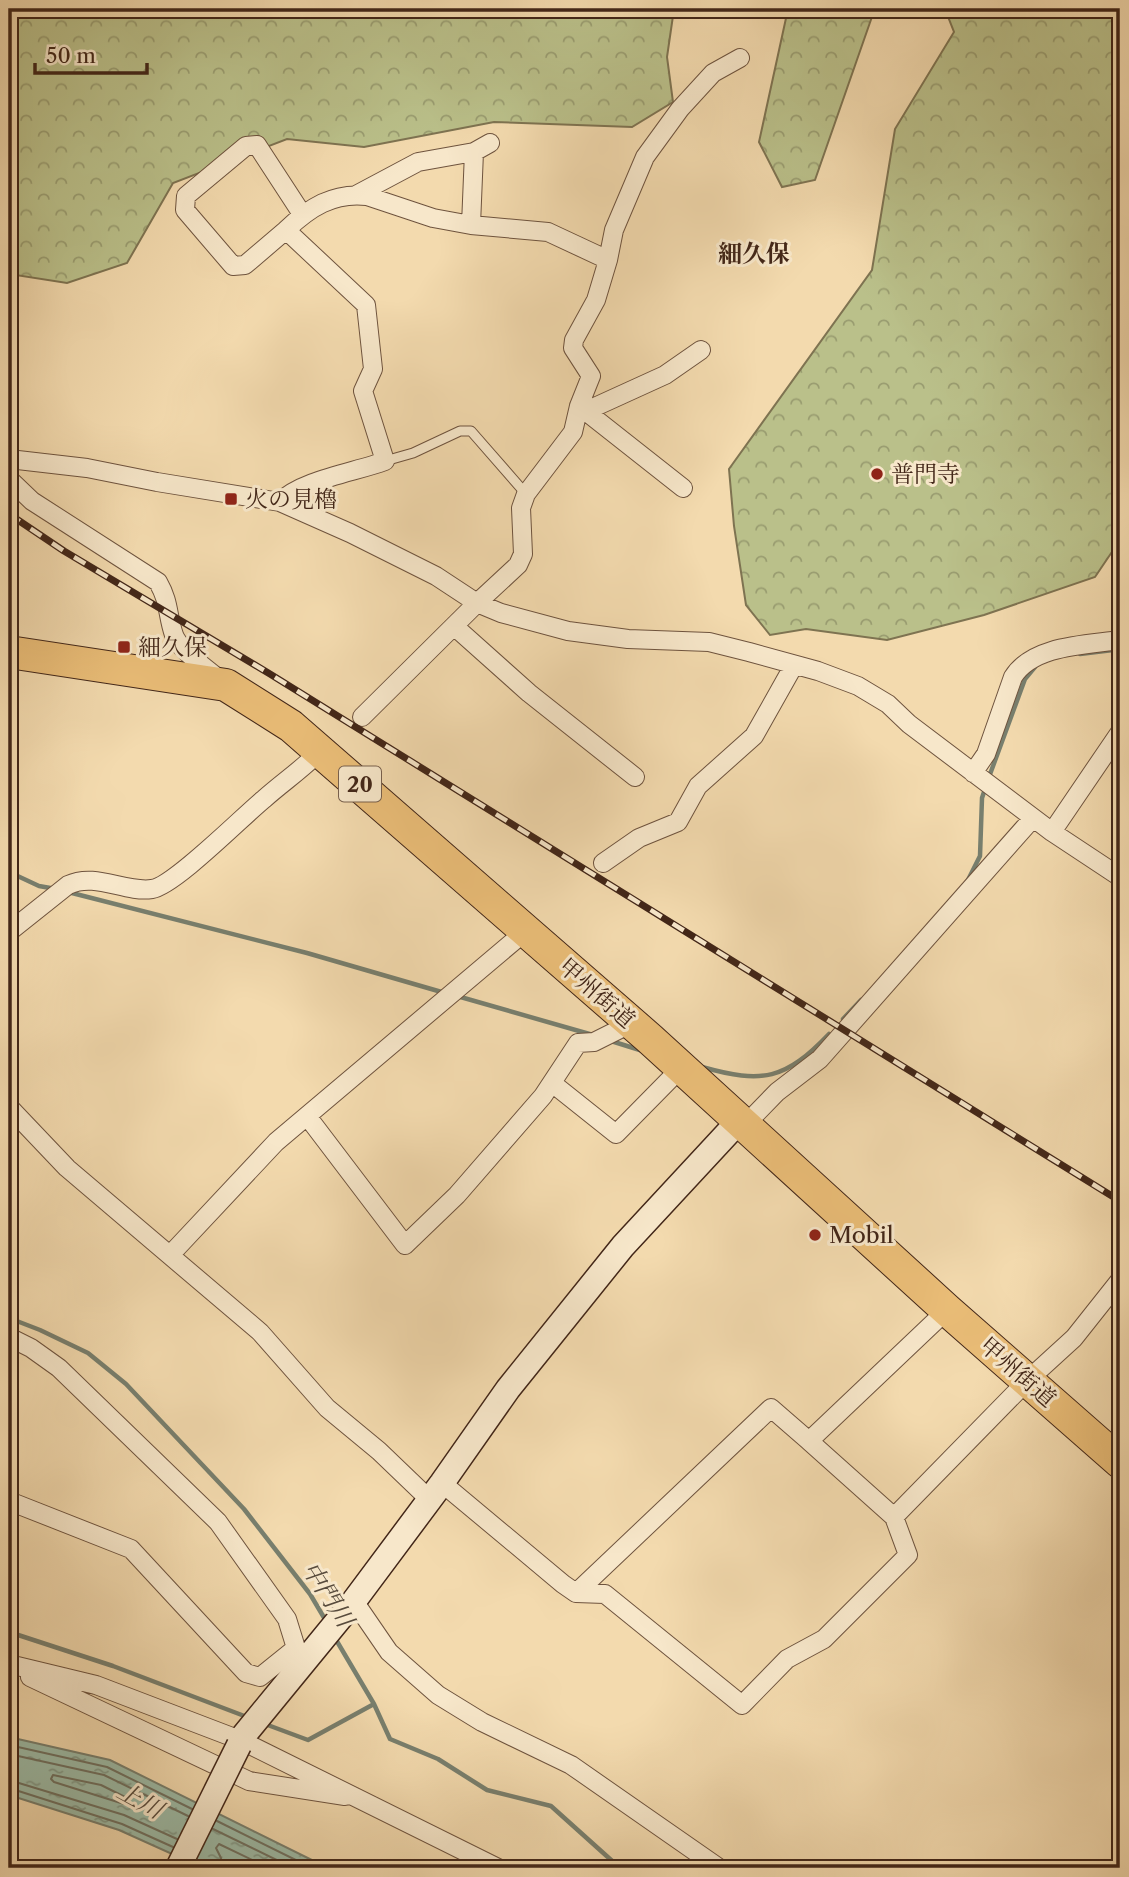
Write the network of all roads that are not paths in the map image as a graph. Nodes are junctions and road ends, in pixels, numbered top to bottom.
1 (740, 58) dead end
2 (490, 142) dead end
3 (474, 152) junction
4 (356, 195) junction
5 (302, 214) junction
6 (471, 225) junction
7 (286, 230) junction
8 (608, 260) junction
9 (701, 350) dead end
10 (582, 409) junction
11 (9, 460) edge
12 (385, 461) junction
13 (9, 479) edge
14 (683, 488) dead end
15 (526, 494) junction
16 (280, 502) junction
17 (477, 603) junction
18 (454, 626) junction
19 (1120, 640) edge
20 (9, 652) edge
21 (794, 665) junction
22 (226, 685) junction
23 (362, 717) dead end
24 (1120, 732) edge
25 (321, 750) junction
26 (976, 776) junction
27 (635, 777) dead end
28 (1033, 818) junction
29 (1052, 832) junction
30 (603, 863) dead end
31 (1120, 877) edge
32 (527, 930) junction
33 (9, 932) edge
34 (632, 1032) junction
35 (681, 1068) junction
36 (552, 1083) junction
37 (9, 1107) edge
38 (307, 1116) junction
39 (741, 1124) junction
40 (171, 1254) junction
41 (1120, 1280) edge
42 (947, 1310) junction
43 (9, 1337) edge
44 (1028, 1380) junction
45 (809, 1441) junction
46 (1120, 1462) edge
47 (436, 1491) junction
48 (9, 1501) edge
49 (894, 1517) junction
50 (576, 1593) junction
51 (350, 1605) junction
52 (302, 1655) junction
53 (9, 1665) edge
54 (248, 1731) junction
55 (359, 1798) junction
56 (178, 1868) edge
57 (498, 1868) edge
58 (719, 1868) edge

1 - 8 street
2 - 3 street
3 - 4 street
3 - 6 street
4 - 5 street
4 - 6 street
5 - 7 street
5 - 7 street
6 - 8 street
7 - 12 street
8 - 10 street
9 - 10 street
10 - 14 street
10 - 15 street
11 - 16 street
12 - 15 lane
12 - 16 street
13 - 22 street
15 - 17 street
16 - 17 street
17 - 18 street
17 - 21 street
18 - 23 street
18 - 27 street
19 - 26 street
20 - 22 highway, 甲州街道 / 20
21 - 26 street
21 - 30 street
22 - 25 highway, 甲州街道 / 20
24 - 29 street
25 - 32 highway, 甲州街道 / 20
25 - 33 street
26 - 28 street
28 - 29 street
28 - 39 street
29 - 31 street
32 - 34 highway, 甲州街道 / 20
32 - 38 street
34 - 35 highway, 甲州街道 / 20
34 - 36 street
35 - 36 street
35 - 39 highway, 甲州街道 / 20
36 - 38 street
37 - 40 street
38 - 40 street
39 - 42 highway, 甲州街道 / 20
39 - 47 street
40 - 47 street
41 - 44 street
42 - 44 highway, 甲州街道 / 20
42 - 45 street
43 - 52 street
44 - 46 highway, 甲州街道 / 20
44 - 49 street
45 - 49 street
45 - 50 street
47 - 50 street
47 - 51 street
48 - 52 street
49 - 50 street
51 - 52 street
51 - 58 street
52 - 54 street
53 - 54 street
53 - 55 street
54 - 55 street
54 - 56 street, bridge
55 - 57 street

